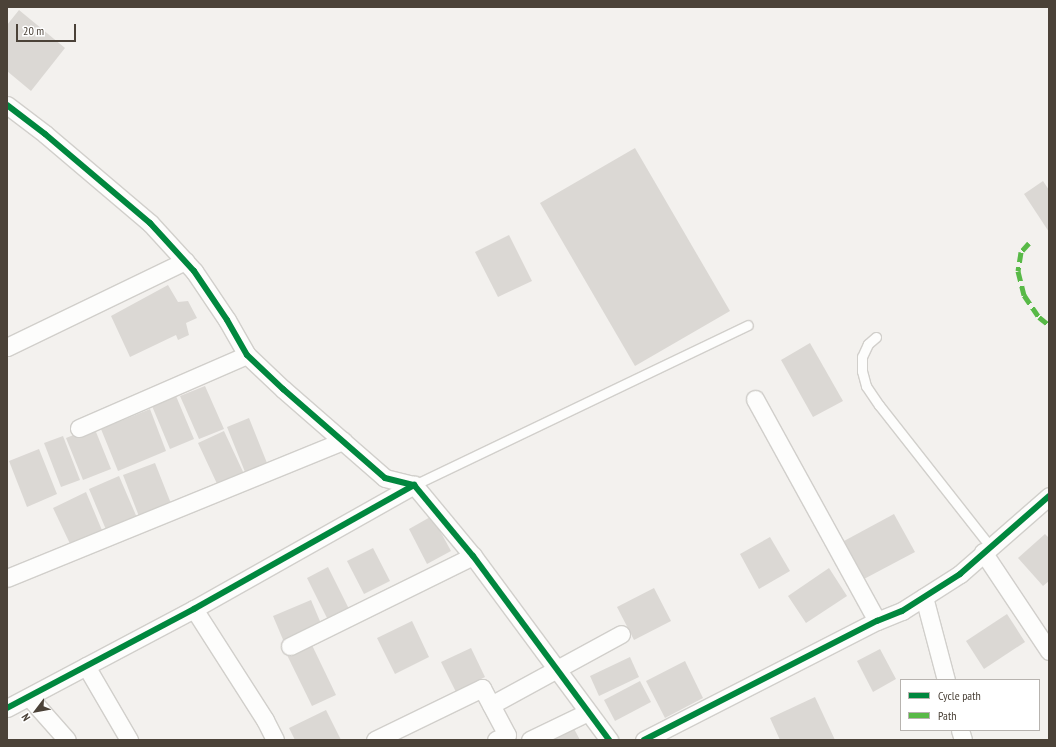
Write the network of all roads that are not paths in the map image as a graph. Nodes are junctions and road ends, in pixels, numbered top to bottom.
1 (7, 105) edge
2 (185, 261) junction
3 (748, 325) dead end
4 (876, 337) dead end
5 (7, 347) edge
6 (247, 355) junction
7 (755, 399) dead end
8 (79, 428) dead end
9 (343, 441) junction
10 (414, 485) junction
11 (1049, 496) edge
12 (987, 549) junction
13 (474, 556) junction
14 (7, 578) edge
15 (924, 597) junction
16 (194, 609) junction
17 (877, 621) junction
18 (621, 634) dead end
19 (290, 646) dead end
20 (1049, 651) edge
21 (86, 666) junction
22 (556, 669) junction
23 (946, 679) edge
24 (29, 697) junction
25 (491, 705) junction
26 (7, 708) edge
27 (588, 712) junction
28 (67, 740) edge
29 (129, 740) edge
30 (274, 740) edge
31 (375, 740) edge
32 (496, 740) edge
33 (530, 740) edge
34 (609, 740) edge
35 (644, 740) edge

1 - 2 street
2 - 5 street
2 - 6 street
3 - 10 lane
4 - 12 lane
6 - 8 street
6 - 9 street
7 - 17 street
9 - 10 street
9 - 14 street
10 - 13 street
10 - 16 street
11 - 12 street
12 - 15 street
12 - 20 street
13 - 19 street
13 - 22 street
15 - 17 street
15 - 23 street
16 - 21 street
16 - 30 street
17 - 35 street
18 - 22 street
21 - 24 street
21 - 29 street
22 - 25 street
22 - 27 street
24 - 26 street
24 - 28 street
25 - 31 street
25 - 32 street
27 - 33 street
27 - 34 street

